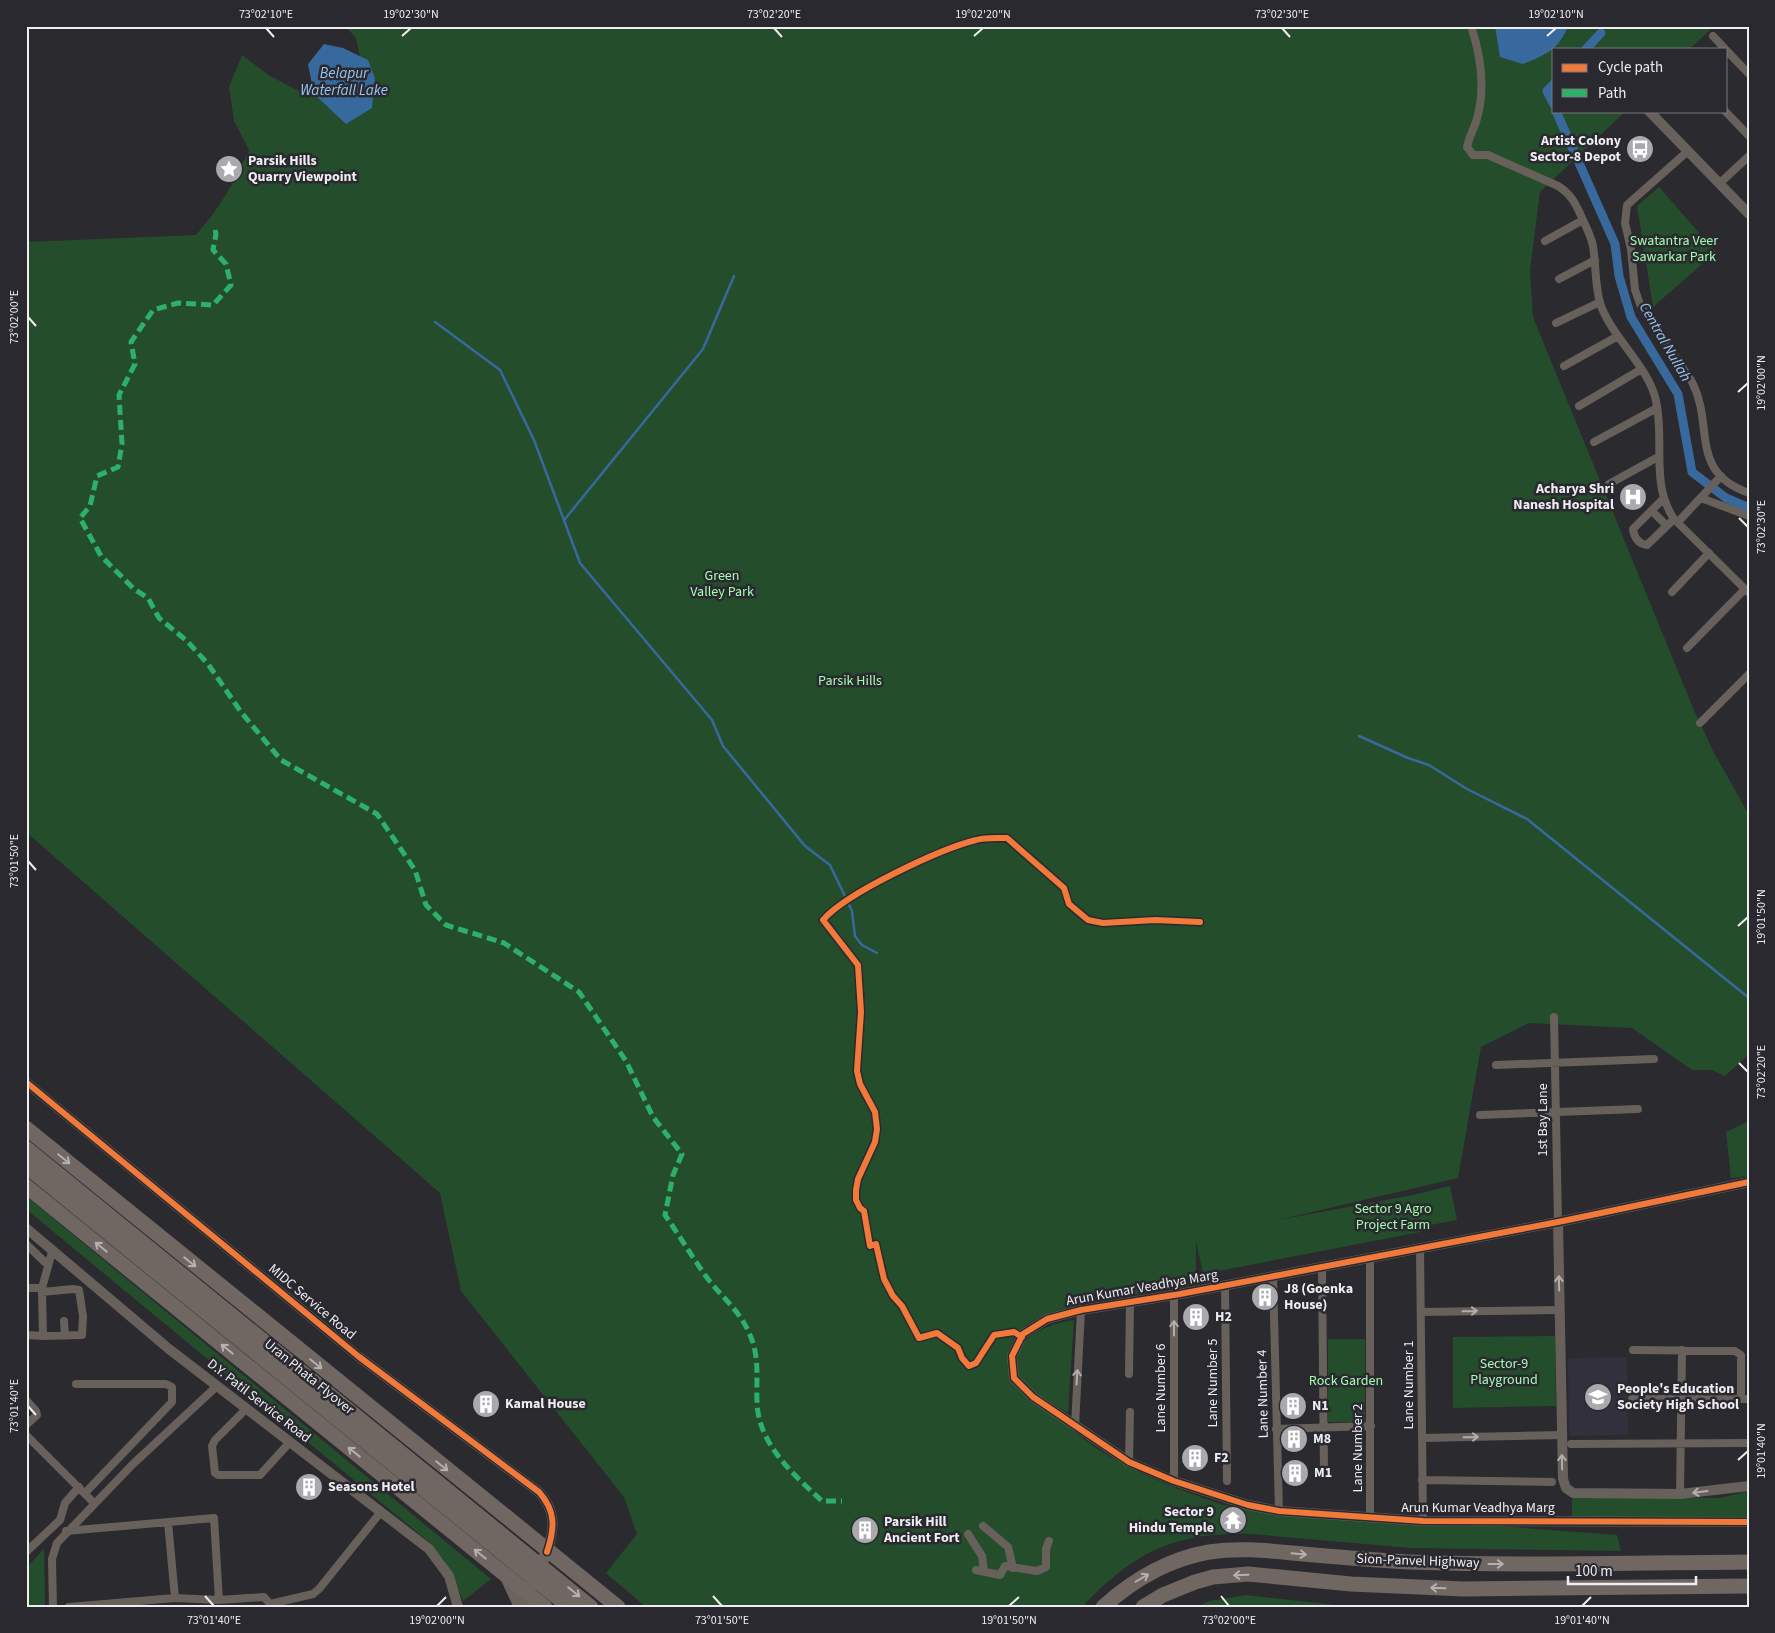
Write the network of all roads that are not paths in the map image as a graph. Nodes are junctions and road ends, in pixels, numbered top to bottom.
1 (1471, 26) edge
2 (1712, 36) dead end
3 (1724, 48) edge
4 (1728, 52) edge
5 (1749, 74) edge
6 (1650, 112) edge
7 (1726, 112) edge
8 (1749, 136) edge
9 (1688, 151) junction
10 (1749, 156) edge
11 (1720, 183) junction
12 (1749, 214) edge
13 (1582, 220) junction
14 (1545, 241) dead end
15 (1595, 260) junction
16 (1559, 279) dead end
17 (1600, 302) junction
18 (1556, 323) dead end
19 (1618, 336) junction
20 (1564, 366) dead end
21 (1640, 370) junction
22 (1579, 406) dead end
23 (1657, 408) junction
24 (1594, 442) dead end
25 (1658, 457) junction
26 (1719, 478) junction
27 (1609, 484) dead end
28 (1749, 493) edge
29 (1700, 498) junction
30 (1663, 499) junction
31 (1652, 511) junction
32 (1749, 516) edge
33 (1676, 520) junction
34 (1667, 526) junction
35 (1709, 553) junction
36 (1747, 591) edge
37 (1672, 592) dead end
38 (1687, 648) dead end
39 (1749, 674) edge
40 (1700, 723) dead end
41 (1200, 922) dead end
42 (1554, 1017) dead end
43 (1654, 1058) dead end
44 (1555, 1063) junction
45 (1496, 1066) dead end
46 (26, 1082) edge
47 (1638, 1109) dead end
48 (1556, 1112) junction
49 (1480, 1115) dead end
50 (26, 1128) edge
51 (26, 1148) edge
52 (26, 1166) edge
53 (1749, 1182) edge
54 (26, 1186) edge
55 (96, 1214) junction
56 (1558, 1222) junction
57 (26, 1228) edge
58 (26, 1244) edge
59 (1420, 1248) junction
60 (52, 1252) junction
61 (1370, 1258) junction
62 (48, 1265) junction
63 (1322, 1267) junction
64 (1274, 1276) junction
65 (1225, 1285) junction
66 (26, 1288) edge
67 (42, 1290) junction
68 (1174, 1295) junction
69 (1130, 1302) junction
70 (1082, 1310) junction
71 (1560, 1310) junction
72 (1421, 1312) junction
73 (64, 1321) dead end
74 (26, 1335) edge
75 (43, 1336) junction
76 (65, 1336) junction
77 (1022, 1337) junction
78 (1633, 1350) dead end
79 (1682, 1350) junction
80 (1129, 1374) dead end
81 (76, 1384) dead end
82 (218, 1386) junction
83 (1632, 1399) dead end
84 (1680, 1399) junction
85 (1745, 1399) edge
86 (26, 1400) edge
87 (246, 1409) junction
88 (1130, 1412) dead end
89 (26, 1425) edge
90 (1075, 1426) junction
91 (1371, 1426) junction
92 (1324, 1428) junction
93 (1276, 1429) junction
94 (26, 1435) edge
95 (1562, 1436) junction
96 (1422, 1438) junction
97 (290, 1442) junction
98 (1680, 1443) junction
99 (1749, 1443) edge
100 (1571, 1444) dead end
101 (1128, 1462) junction
102 (1324, 1474) dead end
103 (1422, 1480) junction
104 (1226, 1481) dead end
105 (1174, 1482) junction
106 (1552, 1482) dead end
107 (1749, 1486) edge
108 (82, 1490) junction
109 (1680, 1494) junction
110 (94, 1503) junction
111 (1279, 1511) junction
112 (380, 1513) junction
113 (1370, 1518) junction
114 (168, 1522) junction
115 (1422, 1522) junction
116 (1749, 1522) edge
117 (983, 1526) dead end
118 (66, 1531) junction
119 (553, 1534) junction
120 (968, 1534) dead end
121 (1049, 1541) dead end
122 (26, 1552) edge
123 (548, 1552) junction
124 (1749, 1562) edge
125 (562, 1563) junction
126 (1013, 1568) junction
127 (504, 1574) junction
128 (1749, 1586) edge
129 (175, 1598) junction
130 (219, 1600) junction
131 (526, 1600) edge
132 (271, 1606) edge
133 (543, 1606) edge
134 (52, 1607) edge
135 (69, 1607) edge
136 (458, 1607) edge
137 (520, 1607) edge
138 (569, 1607) edge
139 (591, 1607) edge
140 (618, 1607) edge
141 (1103, 1607) edge
142 (1143, 1607) edge

1 - 13 street
2 - 3 street
4 - 5 street
6 - 9 street
7 - 8 street
9 - 11 street
9 - 26 street
10 - 11 street
11 - 12 street
13 - 14 street
13 - 15 street
15 - 16 street
15 - 17 street
17 - 18 street
17 - 19 street
19 - 20 street
19 - 21 street
21 - 22 street
21 - 23 street
23 - 24 street
23 - 25 street
25 - 27 street
25 - 30 street
26 - 28 street
26 - 29 street
29 - 32 street
29 - 33 street
30 - 31 street
30 - 33 street
31 - 34 street
31 - 34 street
33 - 34 street
33 - 35 street
35 - 36 street
35 - 37 street
36 - 38 street
39 - 40 street
41 - 77 street
42 - 44 street, 1st Bay Lane
43 - 44 street
44 - 45 street
44 - 48 street, 1st Bay Lane
46 - 119 street, MIDC Service Road
47 - 48 street
48 - 49 street
48 - 56 street, 1st Bay Lane
50 -> 123 highway
51 - 55 highway, Uran Phata Flyover
52 - 55 highway, Uran Phata Flyover
53 - 56 street, Arun Kumar Veadhya Marg
127 -> 54 highway
55 - 138 highway, Uran Phata Flyover, bridge
55 -> 139 highway, Uran Phata Flyover, bridge
56 - 59 street, Arun Kumar Veadhya Marg
71 -> 56 street
57 - 60 street, D.Y. Patil Service Road
58 - 62 street
59 - 61 street, Arun Kumar Veadhya Marg
59 - 72 street, Lane Number 1
60 - 62 street
60 - 82 street, D.Y. Patil Service Road
61 - 63 street, Arun Kumar Veadhya Marg
61 - 91 street, Lane Number 2
62 - 67 street
63 - 64 street, Arun Kumar Veadhya Marg
63 - 92 street
64 - 65 street, Arun Kumar Veadhya Marg
64 - 93 street, Lane Number 4
65 - 68 street, Arun Kumar Veadhya Marg
65 - 104 street, Lane Number 5
66 - 67 street
67 - 75 street
67 - 76 street
68 - 69 street, Arun Kumar Veadhya Marg
105 -> 68 street, Lane Number 6
69 - 70 street, Arun Kumar Veadhya Marg
69 - 80 street
70 - 77 street, Arun Kumar Veadhya Marg
90 -> 70 street
72 -> 71 street
71 - 95 street
72 - 96 street, Lane Number 1
73 - 76 street
74 - 75 street
75 - 76 street
77 - 90 street, Arun Kumar Veadhya Marg
78 - 79 street
79 - 84 street
79 - 85 street
81 - 108 street
82 - 87 street, D.Y. Patil Service Road
82 - 110 street
83 - 84 street
84 - 85 street
84 - 98 street
86 - 89 street
87 - 97 street, D.Y. Patil Service Road
87 - 97 street
88 - 101 street
90 - 101 street, Arun Kumar Veadhya Marg
91 - 92 street
91 - 113 street, Lane Number 2
92 - 93 street
92 - 102 street
93 - 111 street, Lane Number 4
94 - 108 street
96 -> 95 street
109 -> 95 street
96 - 103 street, Lane Number 1
97 - 112 street, D.Y. Patil Service Road
98 - 99 street
98 - 100 street
98 - 109 street
101 - 105 street, Arun Kumar Veadhya Marg
103 - 106 street
103 - 115 street, Lane Number 1
105 - 111 street, Arun Kumar Veadhya Marg
107 -> 109 street
108 - 110 street
108 - 122 street
110 - 118 street
111 - 113 street, Arun Kumar Veadhya Marg
112 - 132 street
112 - 136 street, D.Y. Patil Service Road
113 - 115 street, Arun Kumar Veadhya Marg
114 - 118 street
114 - 129 street
114 - 130 street
115 - 116 street, Arun Kumar Veadhya Marg
117 - 126 street
118 - 134 street
119 - 123 street, MIDC Service Road
119 - 125 street
120 - 126 street
121 - 126 street
123 - 125 highway
123 - 131 highway
141 -> 124 highway, Sion-Panvel Highway
125 - 133 highway
125 - 140 highway
127 - 131 highway
127 - 137 highway
128 -> 142 highway, Sion-Panvel Highway
129 - 130 street
129 - 135 street
130 - 132 street
131 - 133 highway

